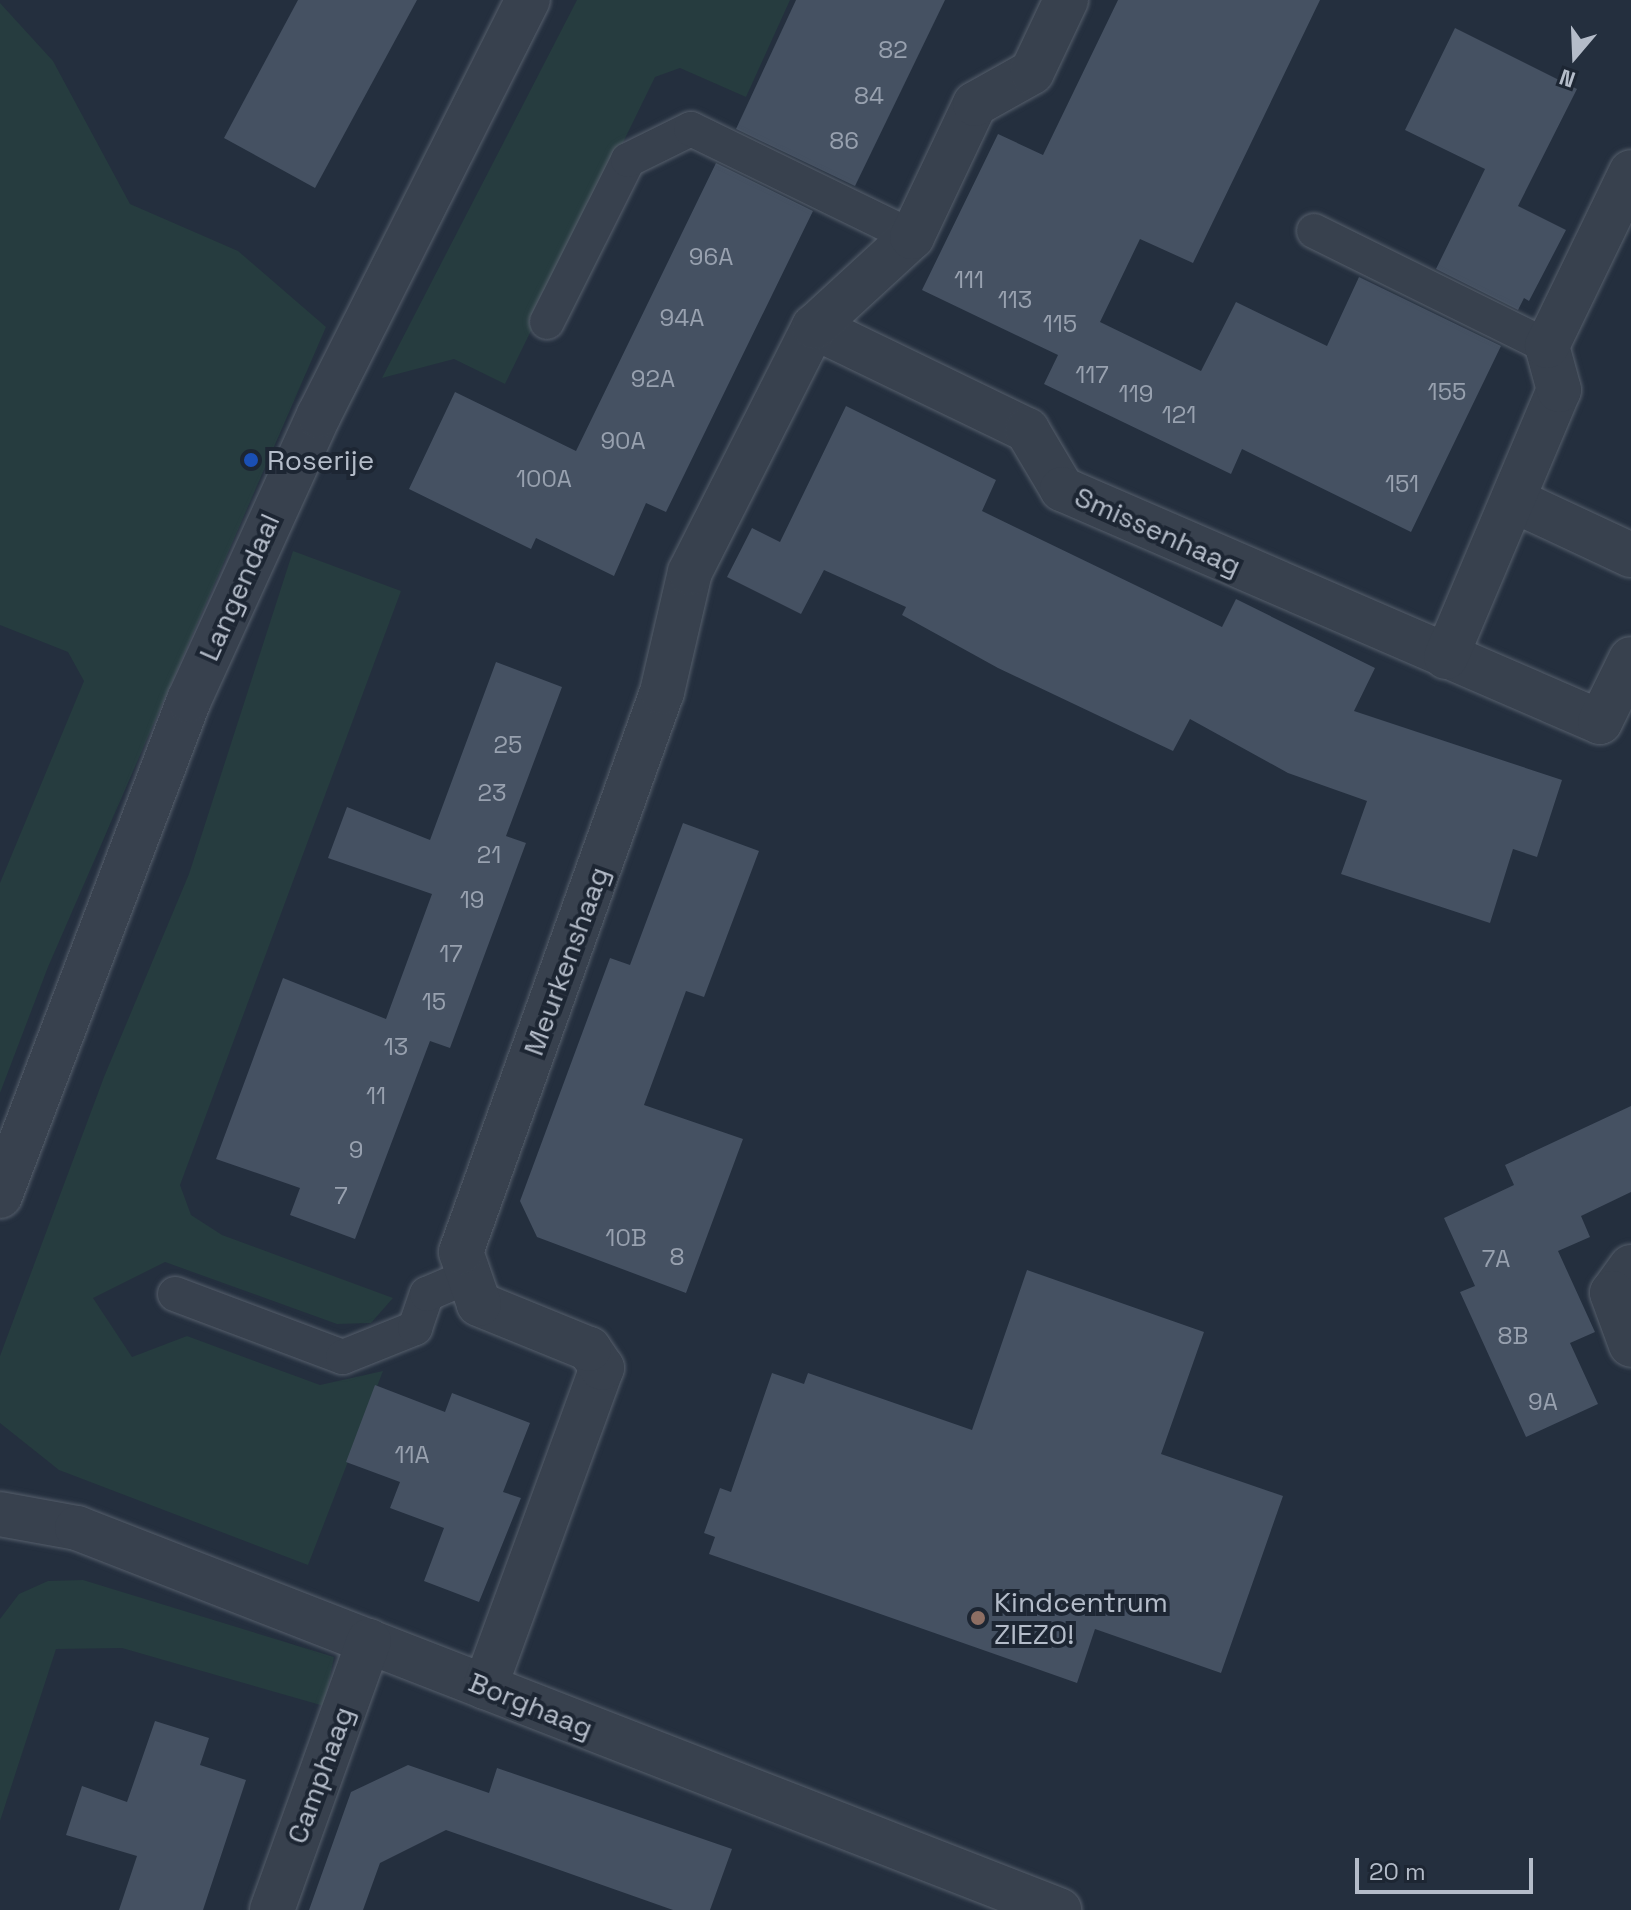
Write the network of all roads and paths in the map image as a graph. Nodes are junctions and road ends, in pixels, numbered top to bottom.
1 (528, 0) edge
2 (1066, 0) edge
3 (1631, 172) edge
4 (1314, 231) dead end
5 (912, 237) junction
6 (547, 322) dead end
7 (814, 327) junction
8 (1547, 346) junction
9 (1513, 500) junction
10 (1631, 555) edge
11 (1446, 657) junction
12 (1631, 659) edge
13 (0, 1196) edge
14 (465, 1264) junction
15 (1631, 1267) edge
16 (175, 1294) dead end
17 (1631, 1345) edge
18 (0, 1514) edge
19 (369, 1641) junction
20 (485, 1687) junction
21 (974, 1897) edge
22 (272, 1910) edge
23 (1059, 1910) edge

1 - 13 street, Langendaal
2 - 5 street
3 - 8 street
4 - 8 lane
5 - 6 lane
5 - 7 street
7 - 11 street, Smissenhaag
7 - 14 street, Meurkenshaag
8 - 9 street
9 - 10 street
9 - 11 street
11 - 12 street, Smissenhaag
14 - 16 lane
14 - 20 street
15 - 17 street
18 - 19 street, Borghaag
19 - 20 street, Borghaag
19 - 22 street, Camphaag
20 - 21 street, Borghaag
21 - 23 street, Borghaag

